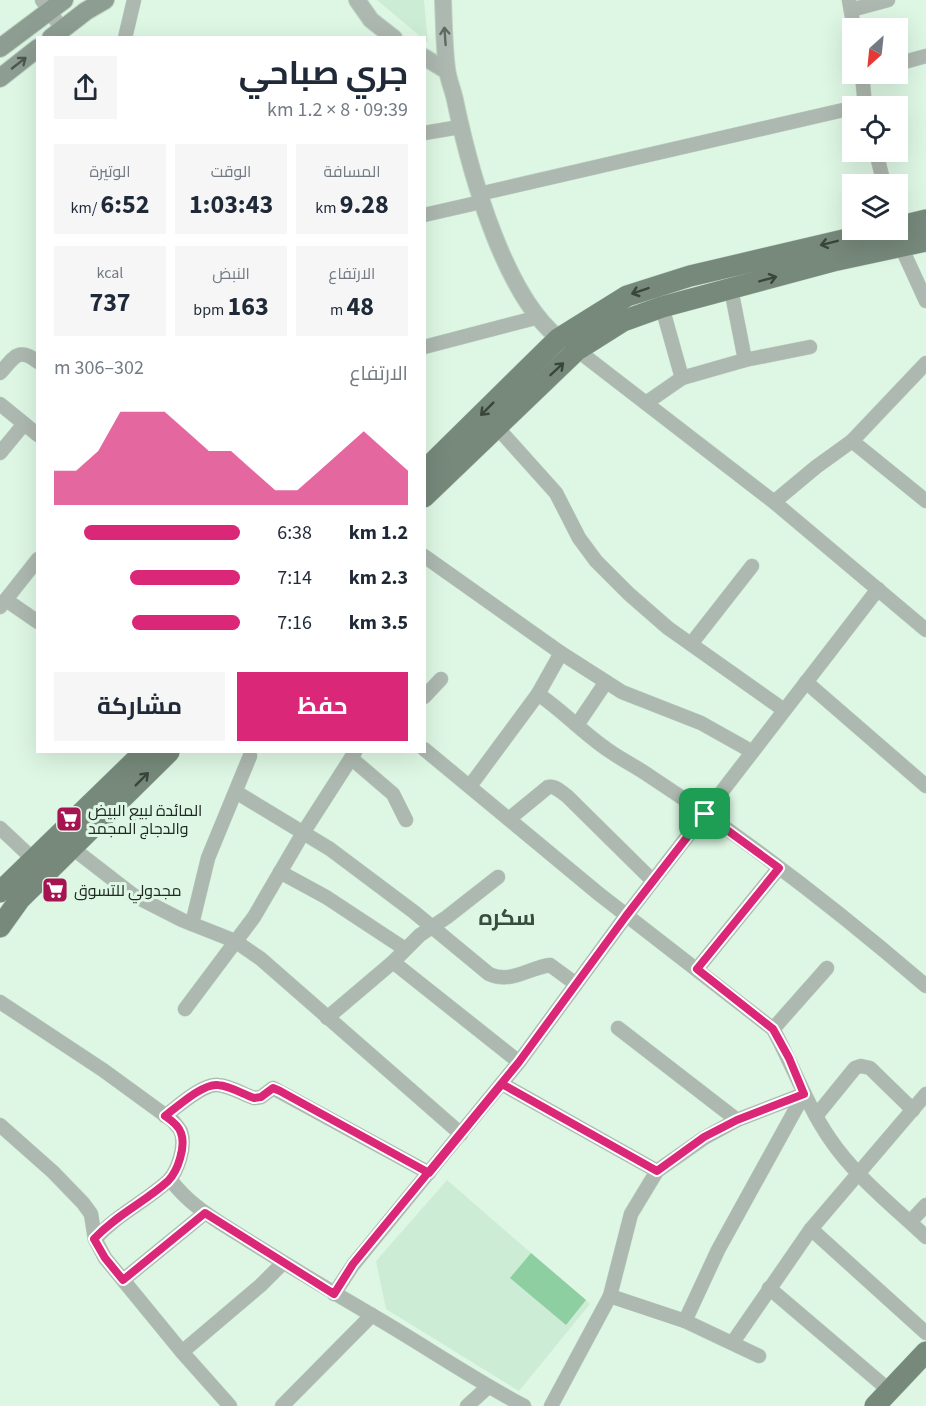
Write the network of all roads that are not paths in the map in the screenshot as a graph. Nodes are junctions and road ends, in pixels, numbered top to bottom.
1 (105, 0) edge
2 (134, 0) edge
3 (357, 0) edge
4 (442, 0) edge
5 (888, 0) edge
6 (51, 3) edge
7 (850, 5) edge
8 (56, 33) edge
9 (125, 36) edge
10 (389, 36) edge
11 (0, 48) edge
12 (36, 50) edge
13 (926, 56) edge
14 (426, 58) edge
15 (908, 61) edge
16 (447, 71) junction
17 (0, 78) edge
18 (842, 112) edge
19 (460, 127) junction
20 (426, 134) edge
21 (480, 198) junction
22 (426, 214) edge
23 (926, 220) edge
24 (908, 229) edge
25 (908, 237) edge
26 (843, 240) edge
27 (883, 240) edge
28 (900, 240) edge
29 (926, 241) edge
30 (731, 289) junction
31 (926, 301) edge
32 (662, 307) junction
33 (539, 318) junction
34 (558, 339) junction
35 (426, 346) edge
36 (810, 347) dead end
37 (577, 350) junction
38 (36, 360) edge
39 (745, 360) junction
40 (926, 363) edge
41 (0, 373) edge
42 (682, 378) junction
43 (646, 403) junction
44 (0, 404) edge
45 (24, 424) junction
46 (496, 426) junction
47 (36, 433) edge
48 (852, 441) junction
49 (0, 453) edge
50 (426, 469) edge
51 (426, 495) edge
52 (926, 501) edge
53 (774, 502) junction
54 (426, 557) edge
55 (36, 562) edge
56 (752, 566) dead end
57 (878, 589) junction
58 (3, 603) edge
59 (36, 621) edge
60 (926, 630) edge
61 (691, 644) junction
62 (561, 653) junction
63 (441, 678) dead end
64 (606, 682) junction
65 (806, 682) junction
66 (538, 694) junction
67 (426, 695) edge
68 (784, 710) junction
69 (577, 725) junction
70 (426, 751) edge
71 (751, 751) junction
72 (143, 753) edge
73 (168, 753) edge
74 (353, 755) edge
75 (250, 756) dead end
76 (470, 786) junction
77 (926, 786) edge
78 (236, 792) junction
79 (705, 814) junction
80 (509, 819) junction
81 (406, 820) dead end
82 (0, 828) edge
83 (303, 833) junction
84 (71, 847) junction
85 (33, 859) junction
86 (779, 868) junction
87 (280, 872) junction
88 (498, 877) dead end
89 (653, 880) junction
90 (0, 892) edge
91 (626, 916) junction
92 (192, 924) junction
93 (0, 927) edge
94 (431, 927) junction
95 (236, 941) junction
96 (405, 949) junction
97 (393, 962) junction
98 (827, 968) dead end
99 (697, 969) junction
100 (576, 984) junction
101 (926, 986) edge
102 (0, 1002) edge
103 (185, 1009) dead end
104 (327, 1018) junction
105 (618, 1028) dead end
106 (773, 1029) junction
107 (519, 1062) junction
108 (502, 1084) junction
109 (804, 1094) junction
110 (926, 1094) edge
111 (913, 1110) junction
112 (165, 1116) junction
113 (816, 1116) junction
114 (737, 1120) junction
115 (0, 1125) edge
116 (460, 1134) junction
117 (657, 1171) junction
118 (429, 1173) junction
119 (858, 1173) junction
120 (170, 1179) junction
121 (926, 1205) edge
122 (205, 1213) junction
123 (910, 1222) junction
124 (811, 1229) junction
125 (926, 1237) edge
126 (94, 1239) junction
127 (283, 1263) junction
128 (123, 1280) junction
129 (769, 1288) junction
130 (334, 1294) junction
131 (610, 1296) junction
132 (372, 1315) junction
133 (685, 1321) junction
134 (926, 1333) edge
135 (732, 1342) junction
136 (182, 1352) junction
137 (926, 1352) edge
138 (759, 1356) dead end
139 (926, 1368) edge
140 (488, 1387) junction
141 (890, 1398) edge
142 (230, 1406) edge
143 (282, 1406) edge
144 (467, 1406) edge
145 (524, 1406) edge
146 (551, 1406) edge
147 (875, 1406) edge

1 - 8 main road
2 - 9 street
3 - 10 street
16 -> 4 street
5 - 7 street
6 - 8 street
6 - 11 main road
17 -> 12 main road
13 - 15 street
14 - 16 street
16 - 19 street
18 - 21 street
19 - 20 street
19 - 21 street
21 - 22 street
21 - 33 street
23 - 24 main road
25 - 29 main road
26 -> 34 main road
30 -> 27 main road
28 - 31 street
30 - 32 main road
30 - 39 street
32 - 37 main road
32 - 42 street
33 - 34 street
33 - 35 street
34 - 37 street
34 -> 50 main road
36 - 39 street
37 - 43 street
46 -> 37 main road
38 - 41 street
39 - 42 street
40 - 48 street
42 - 43 street
43 - 53 street
44 - 45 street
45 - 47 street
45 - 49 street
46 - 51 main road
46 - 61 street
48 - 52 street
48 - 53 street
53 - 57 street
54 - 62 street
55 - 58 street
56 - 61 street
57 - 60 street
57 - 65 street
58 - 59 street
61 - 68 street
62 - 64 street
62 - 66 street
63 - 67 street
64 - 69 street
64 - 71 street
65 - 68 street
65 - 77 street
66 - 69 street
66 - 76 street
68 - 71 street
69 - 79 street
70 - 76 street
71 - 79 street
72 - 85 main road
84 -> 73 main road
74 - 81 street
74 - 83 street
75 - 78 street
76 - 80 street
78 - 83 street
78 - 92 street
79 - 86 street
79 - 89 street
80 - 89 street
80 - 91 street
82 - 85 street
83 - 87 street
83 - 94 street
84 - 92 street
84 - 93 main road
85 - 90 main road
86 - 99 street
86 - 101 street
87 - 95 street
87 - 96 street
88 - 94 street
89 - 91 street
91 - 99 street
91 - 100 street
92 - 95 street
94 - 96 street
94 - 100 street
95 - 103 street
95 - 104 street
96 - 97 street
97 - 104 street
97 - 107 street
98 - 106 street
99 - 106 street
100 - 107 street
102 - 112 street
104 - 116 street
105 - 114 street
106 - 109 street
107 - 108 street
108 - 116 street
108 - 117 street
109 - 113 street
109 - 114 street
109 - 133 street
110 - 111 street
111 - 113 street
111 - 119 street
112 - 118 street
112 - 120 street
113 - 119 street
114 - 117 street
115 - 126 street
116 - 118 street
117 - 131 street
118 - 130 street
119 - 123 street
119 - 124 street
120 - 122 street
120 - 126 street
121 - 123 street
122 - 127 street
122 - 128 street
123 - 125 street
124 - 129 street
124 - 134 street
126 - 128 street
127 - 130 street
127 - 136 street
128 - 136 street
129 - 135 street
129 - 141 street
130 - 132 street
131 - 133 street
131 - 146 street
132 - 140 street
132 - 143 street
133 - 135 street
135 - 138 street
136 - 142 street
137 - 141 main road
139 - 141 main road
140 - 144 street
140 - 145 street
141 - 147 main road

